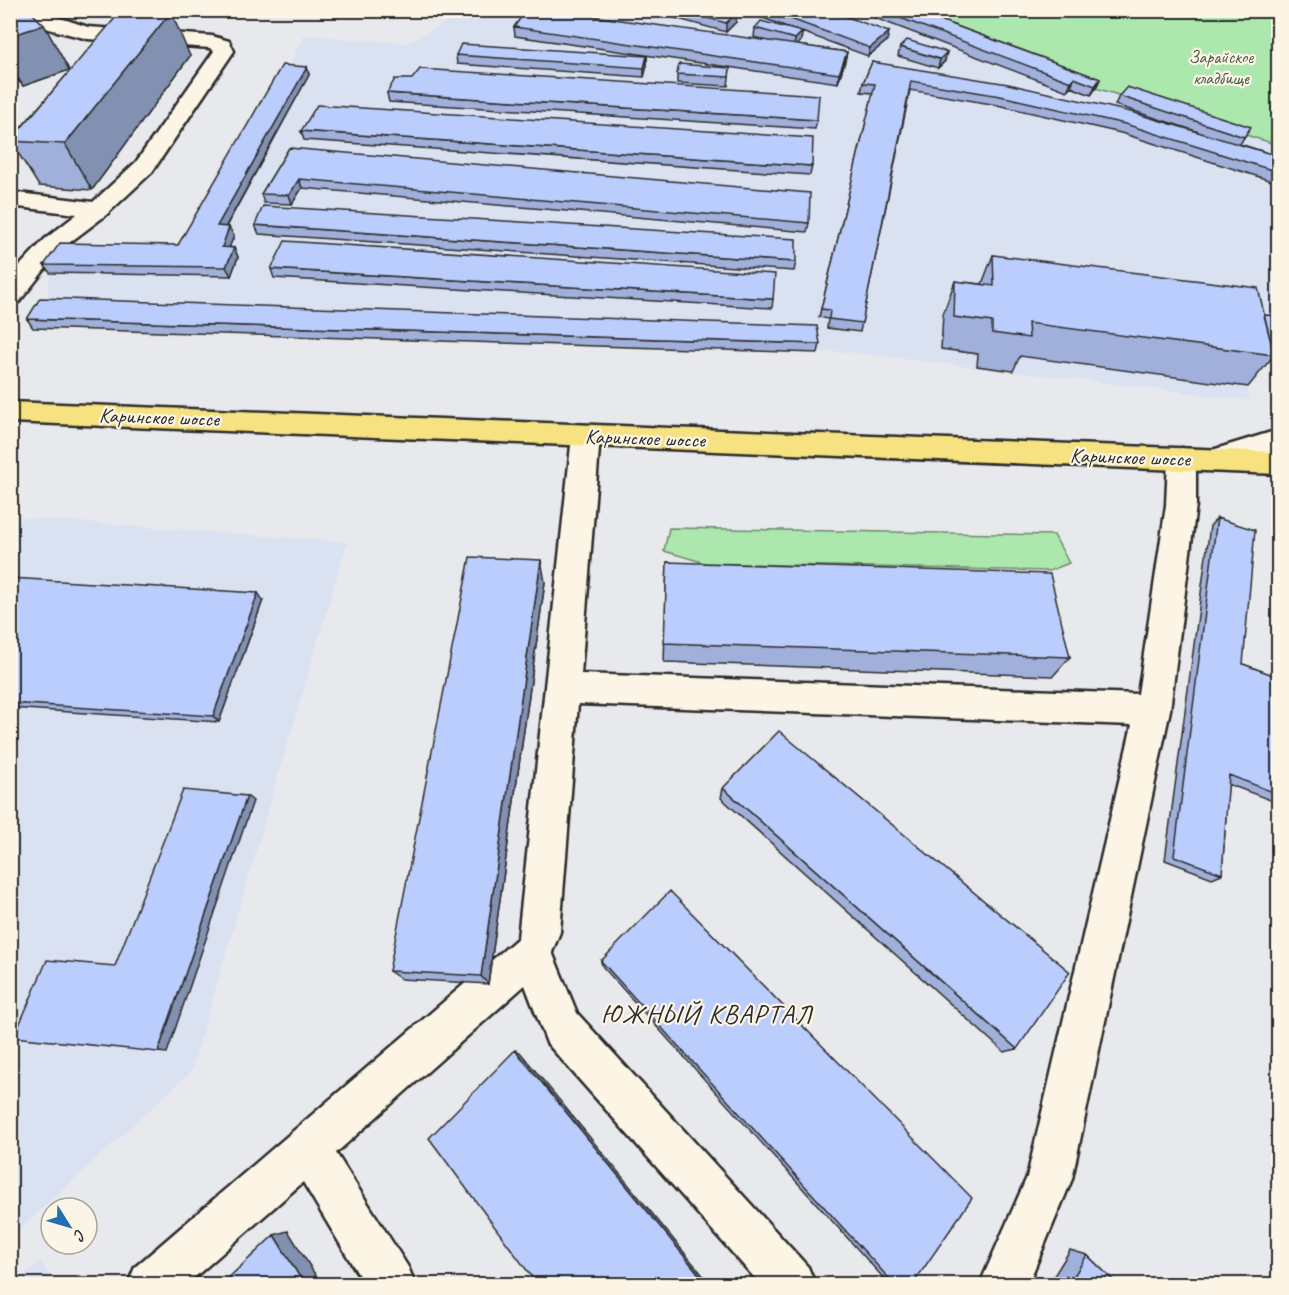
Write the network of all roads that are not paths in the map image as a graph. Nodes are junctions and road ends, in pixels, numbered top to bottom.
1 (18, 10) edge
2 (146, 18) edge
3 (114, 36) junction
4 (10, 199) edge
5 (98, 210) junction
6 (10, 296) edge
7 (10, 412) edge
8 (586, 436) junction
9 (1278, 440) edge
10 (1182, 459) junction
11 (1219, 459) junction
12 (1278, 463) edge
13 (564, 688) junction
14 (1153, 710) junction
15 (532, 952) junction
16 (308, 1149) junction
17 (152, 1284) edge
18 (391, 1284) edge
19 (791, 1284) edge
20 (1004, 1284) edge

1 - 3 street
2 - 3 street
3 - 5 street
4 - 5 street
5 - 6 street
7 - 8 main road, Каринское шоссе
8 - 10 main road, Каринское шоссе
8 - 13 street
9 - 11 street
10 - 11 main road, Каринское шоссе
10 - 14 street
11 - 12 main road, Каринское шоссе
13 - 14 street
13 - 15 street
14 - 20 street
15 - 16 street
15 - 19 street
16 - 17 street
16 - 18 street

